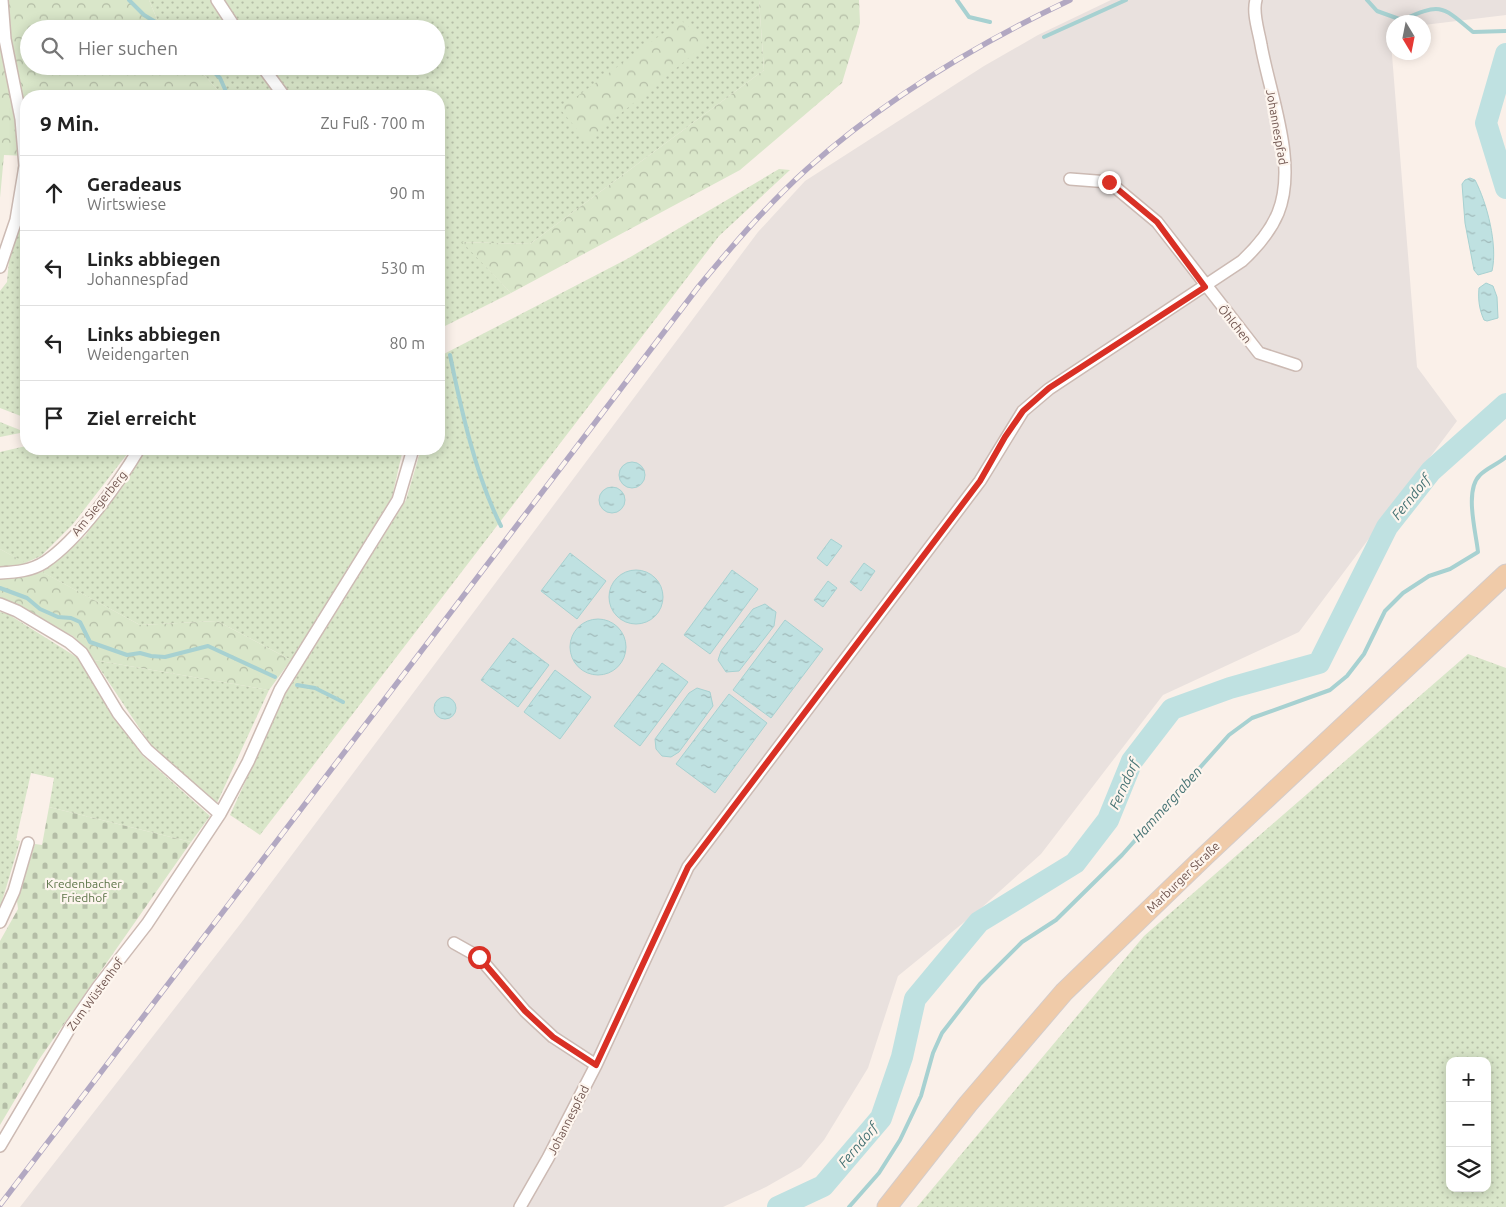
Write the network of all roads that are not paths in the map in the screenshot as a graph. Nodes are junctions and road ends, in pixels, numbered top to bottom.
1 (2, 0) edge
2 (216, 0) edge
3 (1256, 0) edge
4 (230, 20) edge
5 (269, 75) edge
6 (280, 90) edge
7 (20, 114) edge
8 (1070, 179) dead end
9 (20, 196) edge
10 (0, 267) edge
11 (1205, 287) junction
12 (1296, 365) dead end
13 (135, 455) edge
14 (411, 455) edge
15 (0, 573) edge
16 (1506, 574) edge
17 (0, 604) edge
18 (220, 814) junction
19 (28, 842) dead end
20 (0, 922) edge
21 (454, 943) dead end
22 (596, 1065) junction
23 (0, 1146) edge
24 (520, 1207) edge
25 (887, 1207) edge

1 - 7 street
2 - 4 street
3 - 11 street, Johannespfad
5 - 6 street
8 - 11 street, Öhlchen
9 - 10 street
11 - 12 street, Öhlchen
11 - 22 street, Johannespfad
13 - 15 street, Am Siegerberg
14 - 18 street, Zum Wüstenhof
16 - 25 main road, Marburger Straße
17 - 18 street
18 - 23 street, Zum Wüstenhof
19 - 20 street
21 - 22 street
22 - 24 street, Johannespfad

